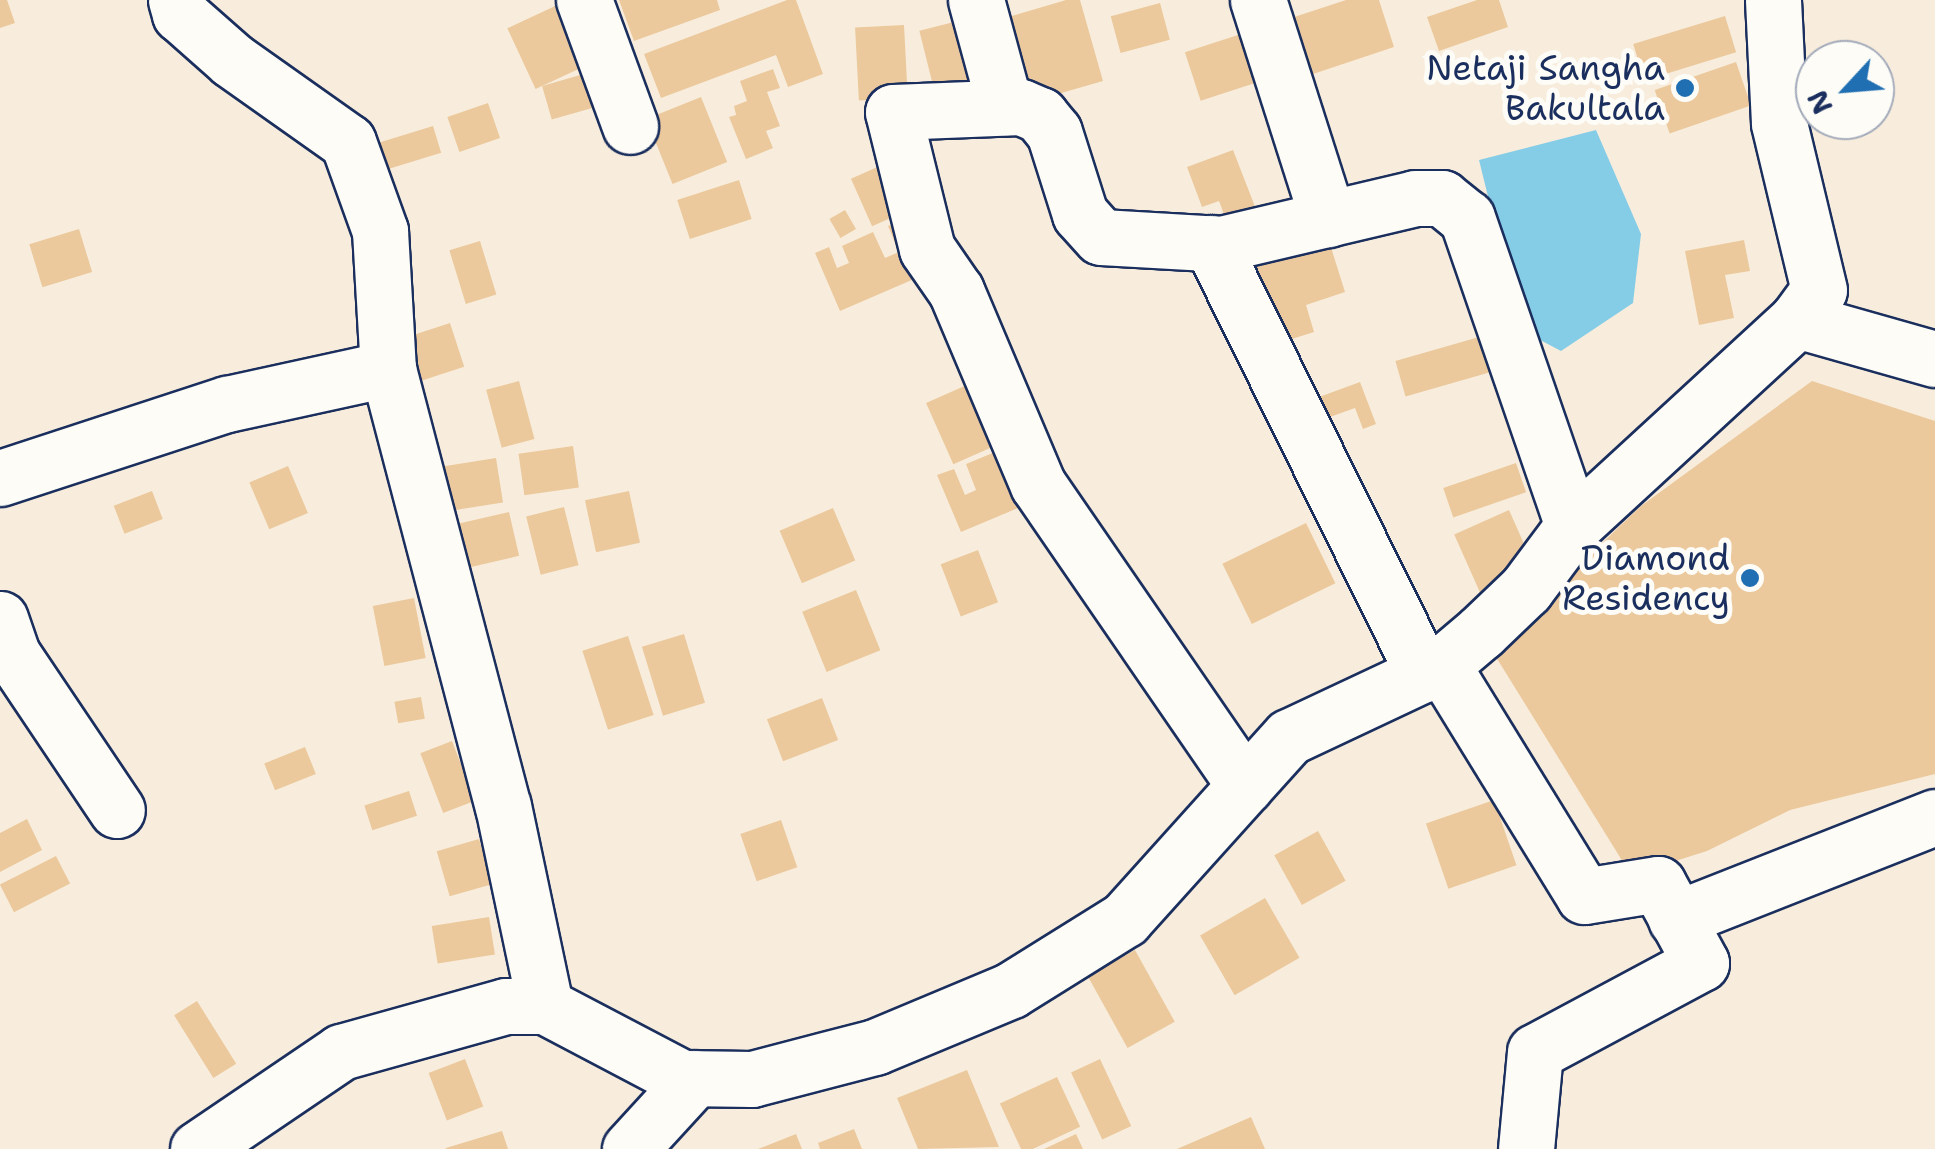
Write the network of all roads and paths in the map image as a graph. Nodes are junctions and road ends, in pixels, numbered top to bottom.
1 (176, 0) edge
2 (584, 0) edge
3 (976, 0) edge
4 (1258, 0) edge
5 (1773, 0) edge
6 (1005, 107) junction
7 (630, 126) dead end
8 (1328, 218) junction
9 (1211, 243) junction
10 (1798, 320) junction
11 (1935, 358) edge
12 (388, 369) junction
13 (0, 478) edge
14 (1572, 526) junction
15 (0, 619) edge
16 (1433, 669) junction
17 (1246, 786) junction
18 (117, 810) dead end
19 (1935, 817) edge
20 (1676, 918) junction
21 (545, 1006) junction
22 (695, 1078) junction
23 (198, 1149) edge
24 (630, 1149) edge
25 (1526, 1149) edge

1 - 12 street
2 - 7 street
3 - 6 street
4 - 8 street
5 - 10 street
6 - 9 street
6 - 17 street
8 - 9 street
8 - 14 street
9 - 16 street
10 - 11 street
10 - 14 street
12 - 13 street
12 - 21 street
14 - 16 street
15 - 18 street
16 - 17 street
16 - 20 street
17 - 22 street
19 - 20 street
20 - 25 street
21 - 22 street
21 - 23 street
22 - 24 street

